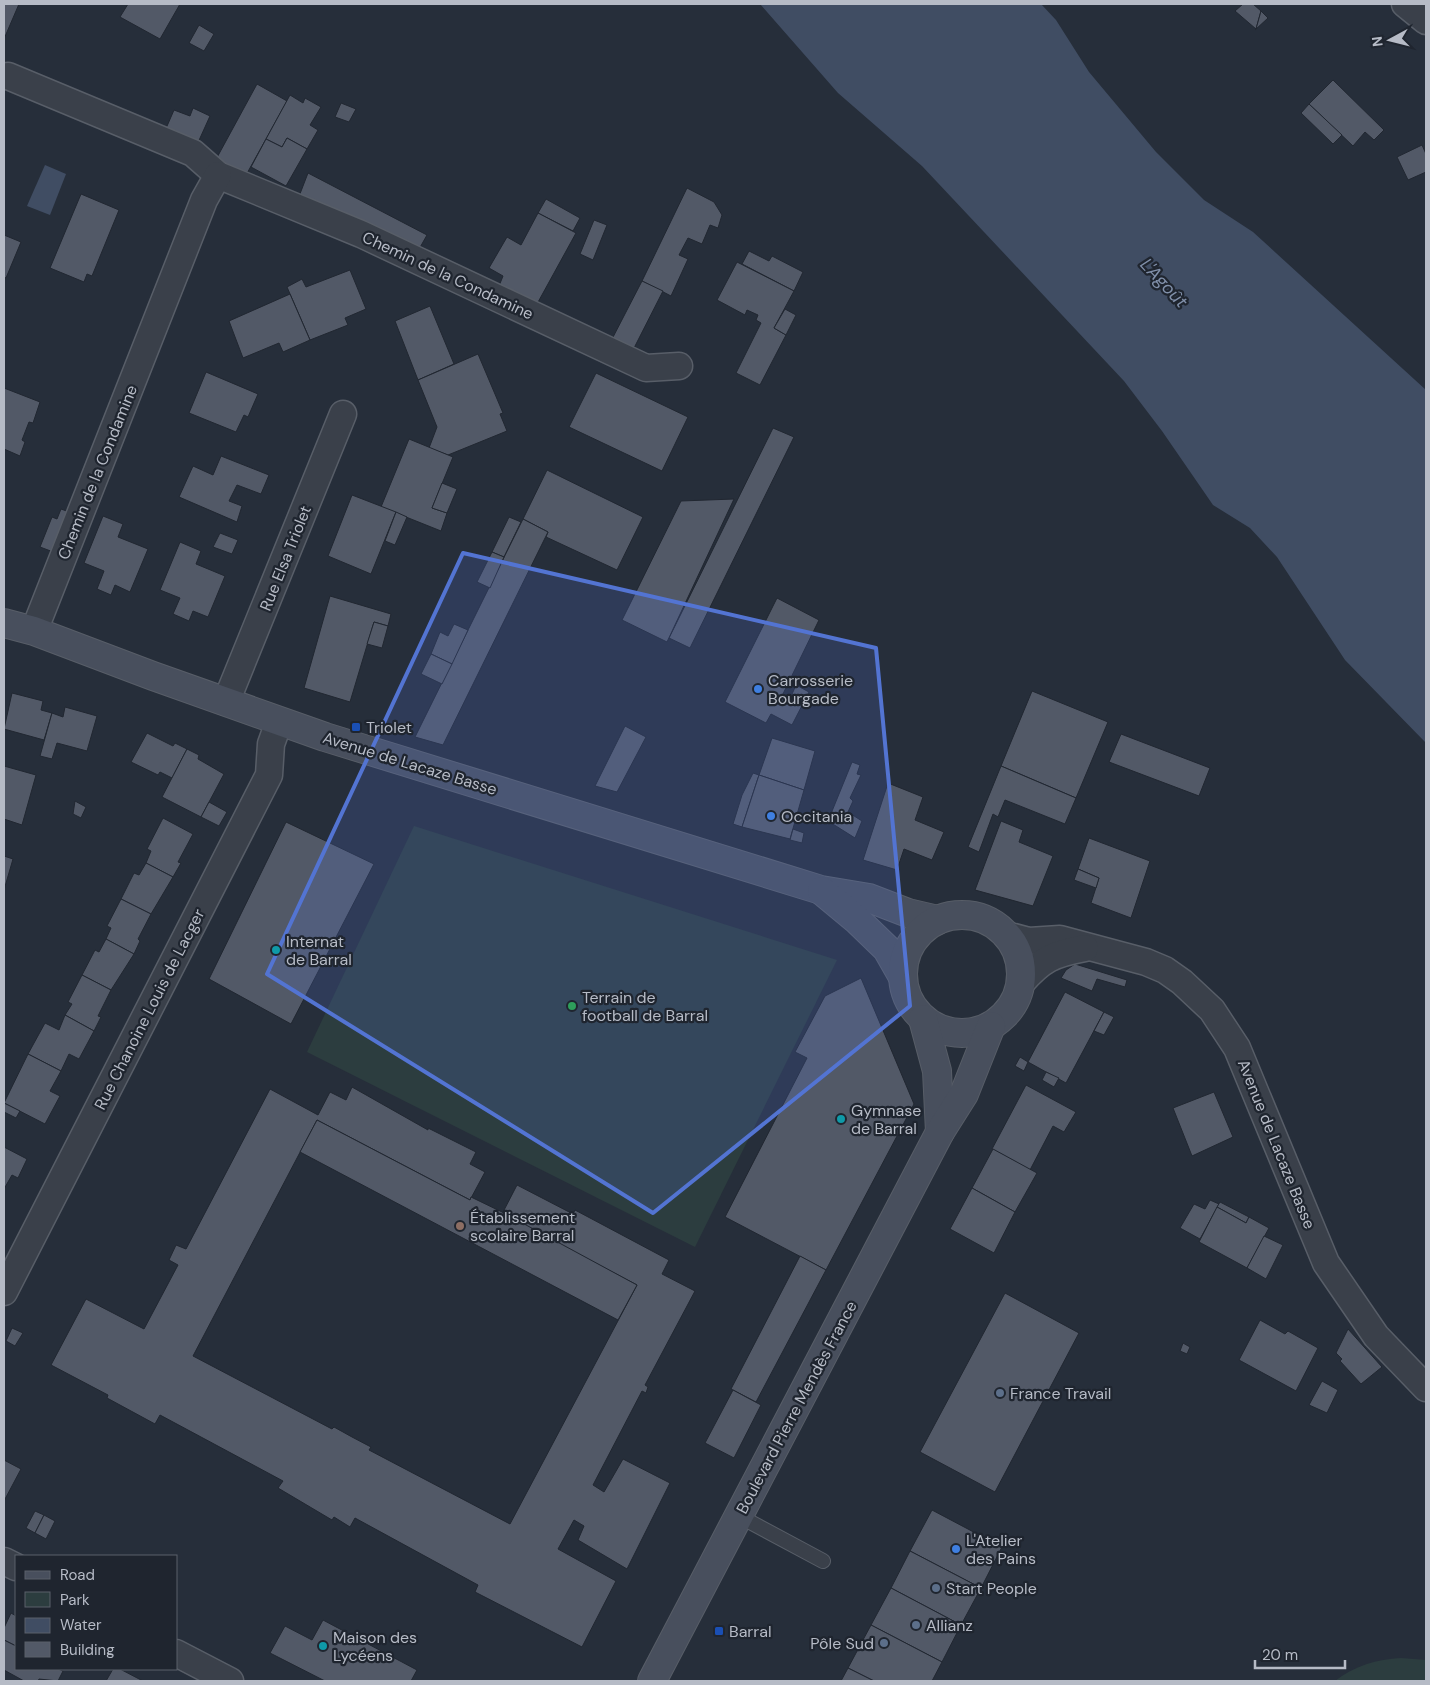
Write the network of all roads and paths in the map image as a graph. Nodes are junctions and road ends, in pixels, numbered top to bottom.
1 (1405, 4) edge
2 (1426, 22) edge
3 (8, 76) dead end
4 (218, 175) junction
5 (679, 366) dead end
6 (343, 414) dead end
7 (4, 623) edge
8 (34, 631) junction
9 (226, 702) junction
10 (279, 722) junction
11 (821, 890) junction
12 (938, 920) junction
13 (1006, 935) junction
14 (1090, 948) junction
15 (903, 977) junction
16 (1021, 983) junction
17 (924, 1019) junction
18 (991, 1026) junction
19 (940, 1132) junction
20 (4, 1292) edge
21 (1426, 1388) edge
22 (739, 1516) junction
23 (823, 1561) dead end
24 (178, 1654) edge
25 (230, 1681) edge
26 (652, 1681) edge

1 - 2 street
3 - 4 street, Chemin de la Condamine
4 - 5 street, Chemin de la Condamine
4 - 8 street, Chemin de la Condamine
6 - 9 street, Rue Elsa Triolet
7 - 8 main road, Avenue de Lacaze Basse
8 - 9 main road, Avenue de Lacaze Basse
9 - 10 main road, Avenue de Lacaze Basse
10 - 11 main road, Avenue de Lacaze Basse
10 - 20 street, Rue Chanoine Louis de Lacger
11 - 12 main road
11 - 15 main road
12 - 13 main road
12 - 15 main road
13 - 14 street, Avenue de Lacaze Basse
13 - 16 main road
14 - 16 street, Avenue de Lacaze Basse
14 - 21 street, Avenue de Lacaze Basse
15 - 17 main road
16 - 18 main road
17 - 18 main road
17 - 19 main road
18 - 19 main road, Boulevard Pierre Mendès France
19 - 22 main road, Boulevard Pierre Mendès France
22 - 23 lane
22 - 26 main road, Boulevard Pierre Mendès France
24 - 25 street

